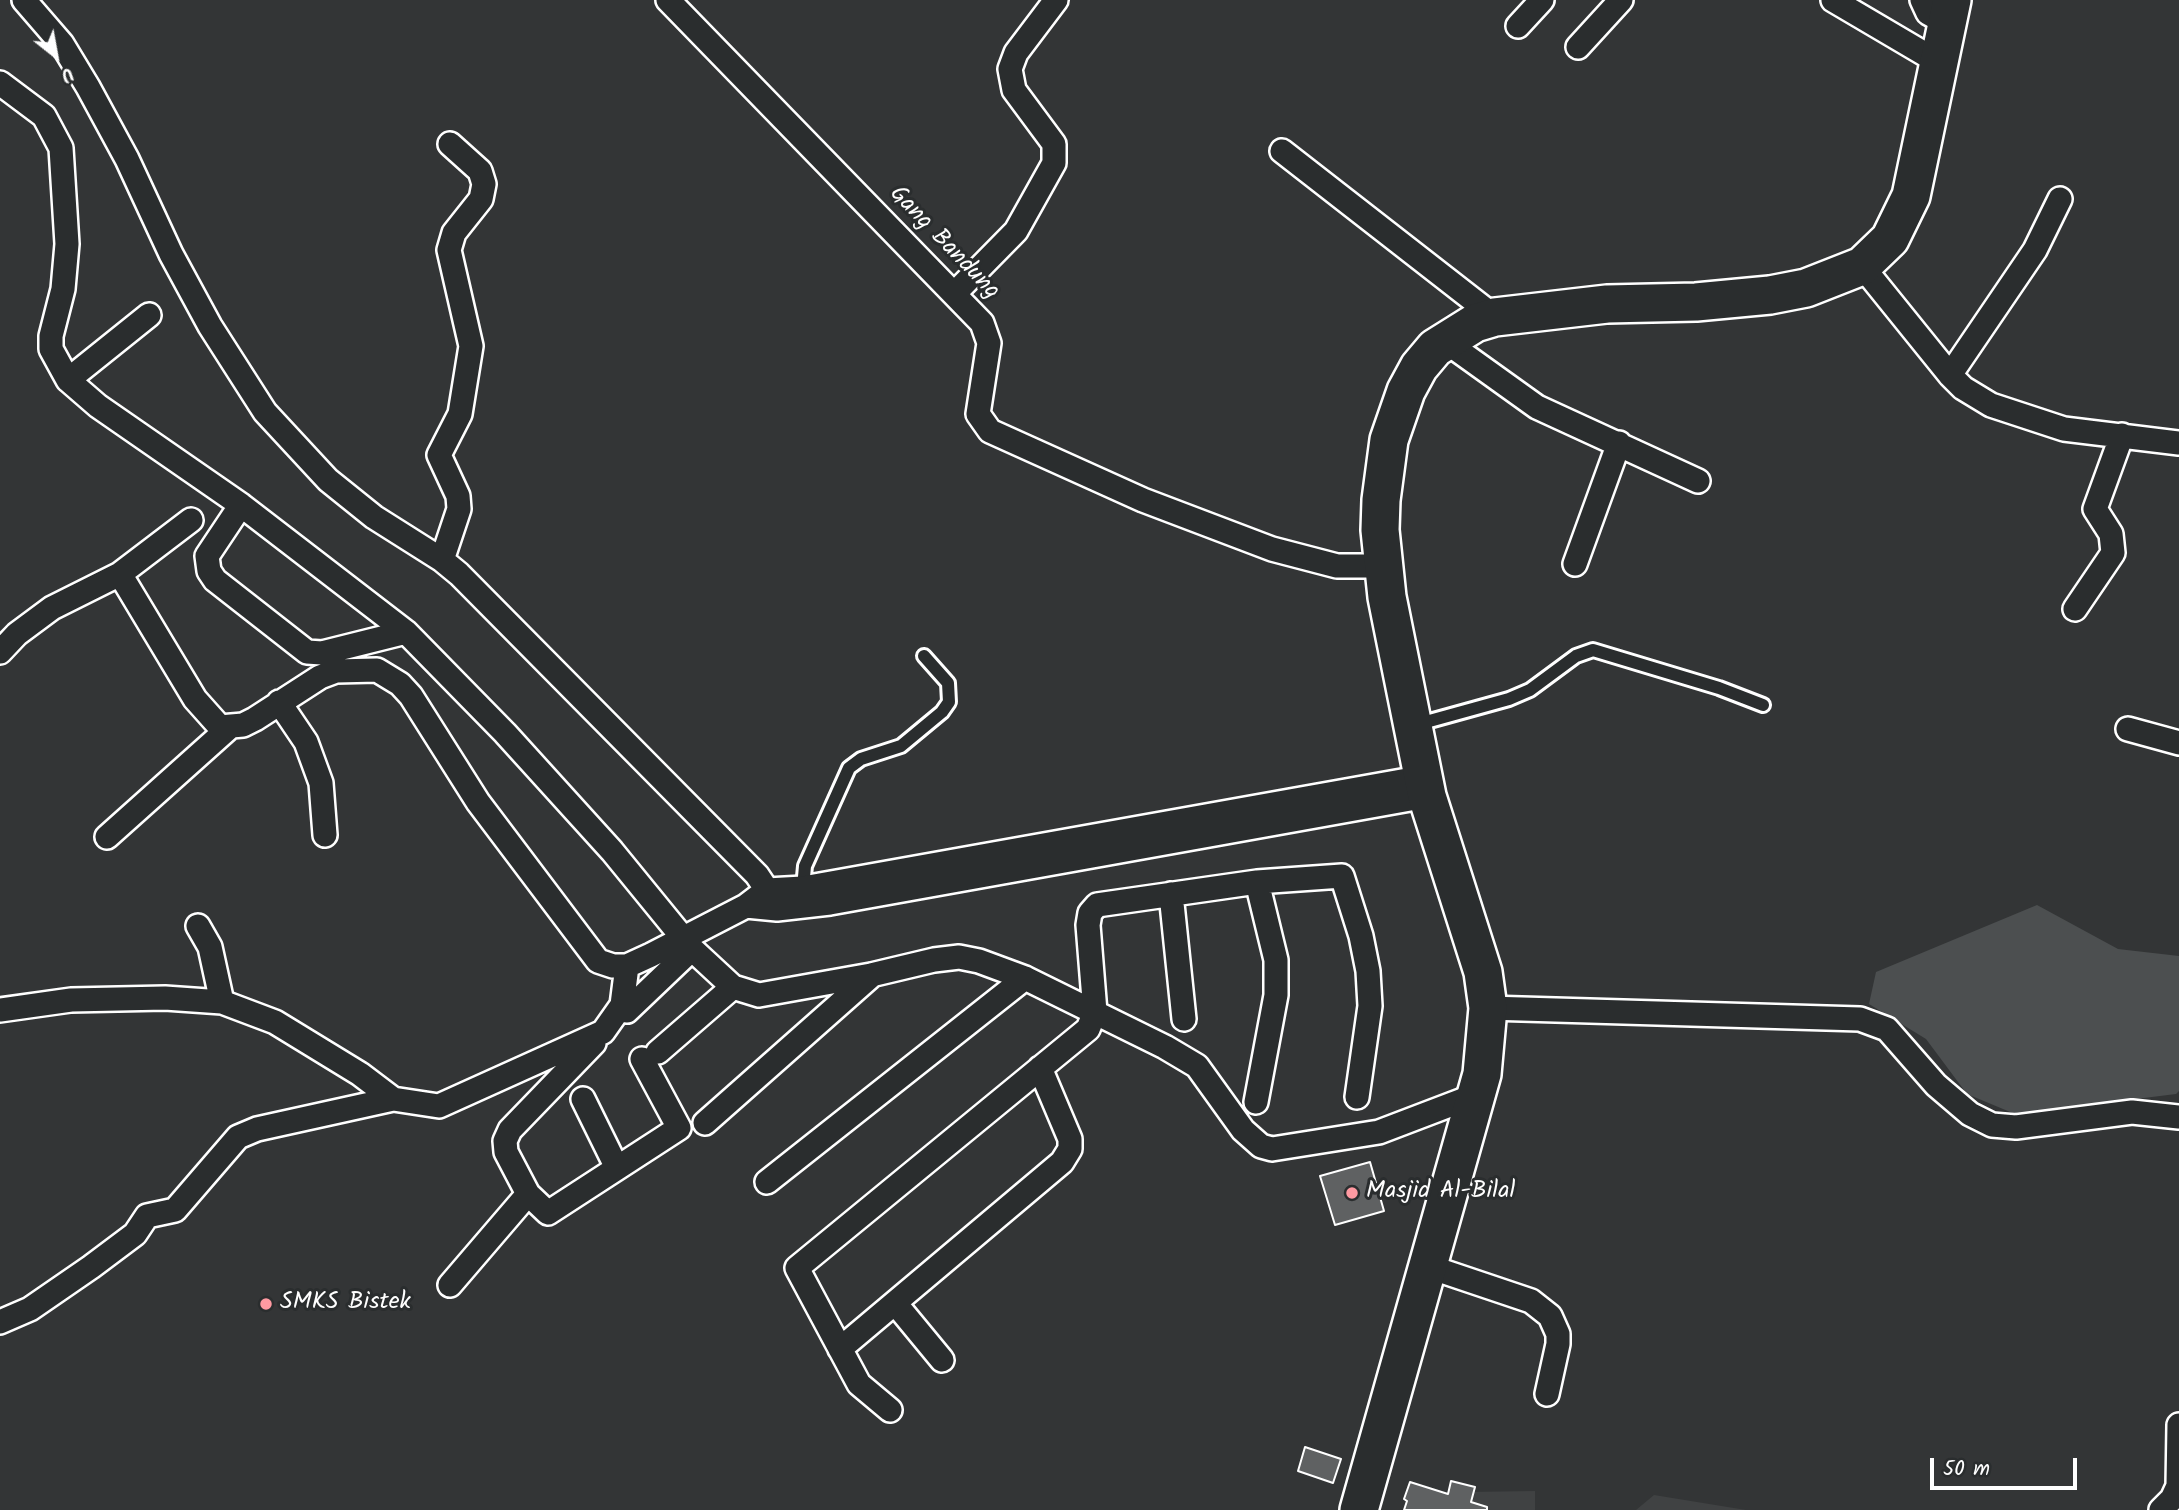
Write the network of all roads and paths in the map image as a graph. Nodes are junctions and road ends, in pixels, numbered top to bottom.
1 (24, 0) edge
2 (668, 0) edge
3 (1056, 0) edge
4 (1542, 0) edge
5 (1622, 0) edge
6 (1833, 0) edge
7 (1940, 8) edge
8 (1518, 26) dead end
9 (1578, 47) dead end
10 (1940, 63) junction
11 (0, 83) edge
12 (450, 144) dead end
13 (1282, 151) dead end
14 (2060, 199) dead end
15 (1862, 266) junction
16 (955, 293) junction
17 (149, 315) dead end
18 (1495, 317) junction
19 (1445, 341) junction
20 (1950, 375) junction
21 (68, 380) junction
22 (2122, 435) junction
23 (1619, 443) junction
24 (2179, 443) edge
25 (1698, 481) dead end
26 (241, 505) junction
27 (191, 520) dead end
28 (442, 560) junction
29 (1575, 564) dead end
30 (1384, 566) junction
31 (120, 573) junction
32 (2075, 609) dead end
33 (406, 632) junction
34 (0, 652) edge
35 (924, 656) dead end
36 (279, 702) junction
37 (1763, 705) dead end
38 (1415, 725) junction
39 (231, 726) junction
40 (2128, 729) dead end
41 (2179, 743) edge
42 (1425, 786) junction
43 (325, 835) dead end
44 (107, 837) dead end
45 (1257, 883) junction
46 (803, 888) junction
47 (767, 890) junction
48 (1171, 894) junction
49 (746, 906) junction
50 (198, 926) dead end
51 (688, 942) junction
52 (627, 965) junction
53 (871, 975) junction
54 (1026, 978) junction
55 (733, 987) junction
56 (222, 1002) junction
57 (1488, 1008) junction
58 (0, 1010) edge
59 (627, 1011) dead end
60 (1095, 1012) junction
61 (1184, 1019) dead end
62 (603, 1032) junction
63 (1040, 1068) junction
64 (1476, 1096) junction
65 (1357, 1097) dead end
66 (583, 1099) dead end
67 (393, 1100) junction
68 (1256, 1102) dead end
69 (2179, 1117) edge
70 (705, 1123) dead end
71 (617, 1168) junction
72 (767, 1182) dead end
73 (528, 1194) junction
74 (1427, 1266) junction
75 (450, 1285) dead end
76 (895, 1303) junction
77 (0, 1322) edge
78 (840, 1349) junction
79 (942, 1360) dead end
80 (1547, 1394) dead end
81 (890, 1410) dead end
82 (2179, 1425) edge
83 (1359, 1510) edge
84 (2161, 1510) edge

1 - 28 street
2 - 16 street, Gang Bandung
3 - 16 street
4 - 8 street
5 - 9 street
6 - 10 street
7 - 10 main road
10 - 15 main road
11 - 21 street
12 - 28 street
13 - 18 street
14 - 20 street
15 - 18 main road
15 - 20 street
16 - 30 street, Gang Bandung
17 - 21 street
18 - 19 main road
19 - 23 street
19 - 30 main road
20 - 22 street
21 - 26 street
22 - 24 street
22 - 32 street
23 - 25 street
23 - 29 street
26 - 33 street
26 - 33 street
27 - 31 street
28 - 47 street
30 - 38 main road
31 - 34 street
31 - 39 street
33 - 51 street
35 - 46 lane
36 - 39 street
36 - 43 street
36 - 52 street
37 - 38 lane
38 - 42 main road
39 - 44 street
40 - 41 street
42 - 46 street
42 - 49 street
42 - 57 main road
45 - 48 street
45 - 65 street
45 - 68 street
46 - 47 street
47 - 49 street
48 - 60 street
48 - 61 street
49 - 51 street
50 - 56 street
51 - 52 street
51 - 55 street
51 - 59 street
52 - 62 street
53 - 54 street
53 - 55 street
53 - 70 street
54 - 60 street
54 - 72 street
55 - 71 street
56 - 58 street
56 - 67 street
57 - 64 main road
57 - 69 street
60 - 63 street
60 - 64 street
62 - 67 street
62 - 73 street
63 - 76 street
63 - 78 street
64 - 74 main road
66 - 71 street
67 - 77 street
71 - 73 street
73 - 75 street
74 - 80 street
74 - 83 main road
76 - 78 street
76 - 79 street
78 - 81 street
82 - 84 street

